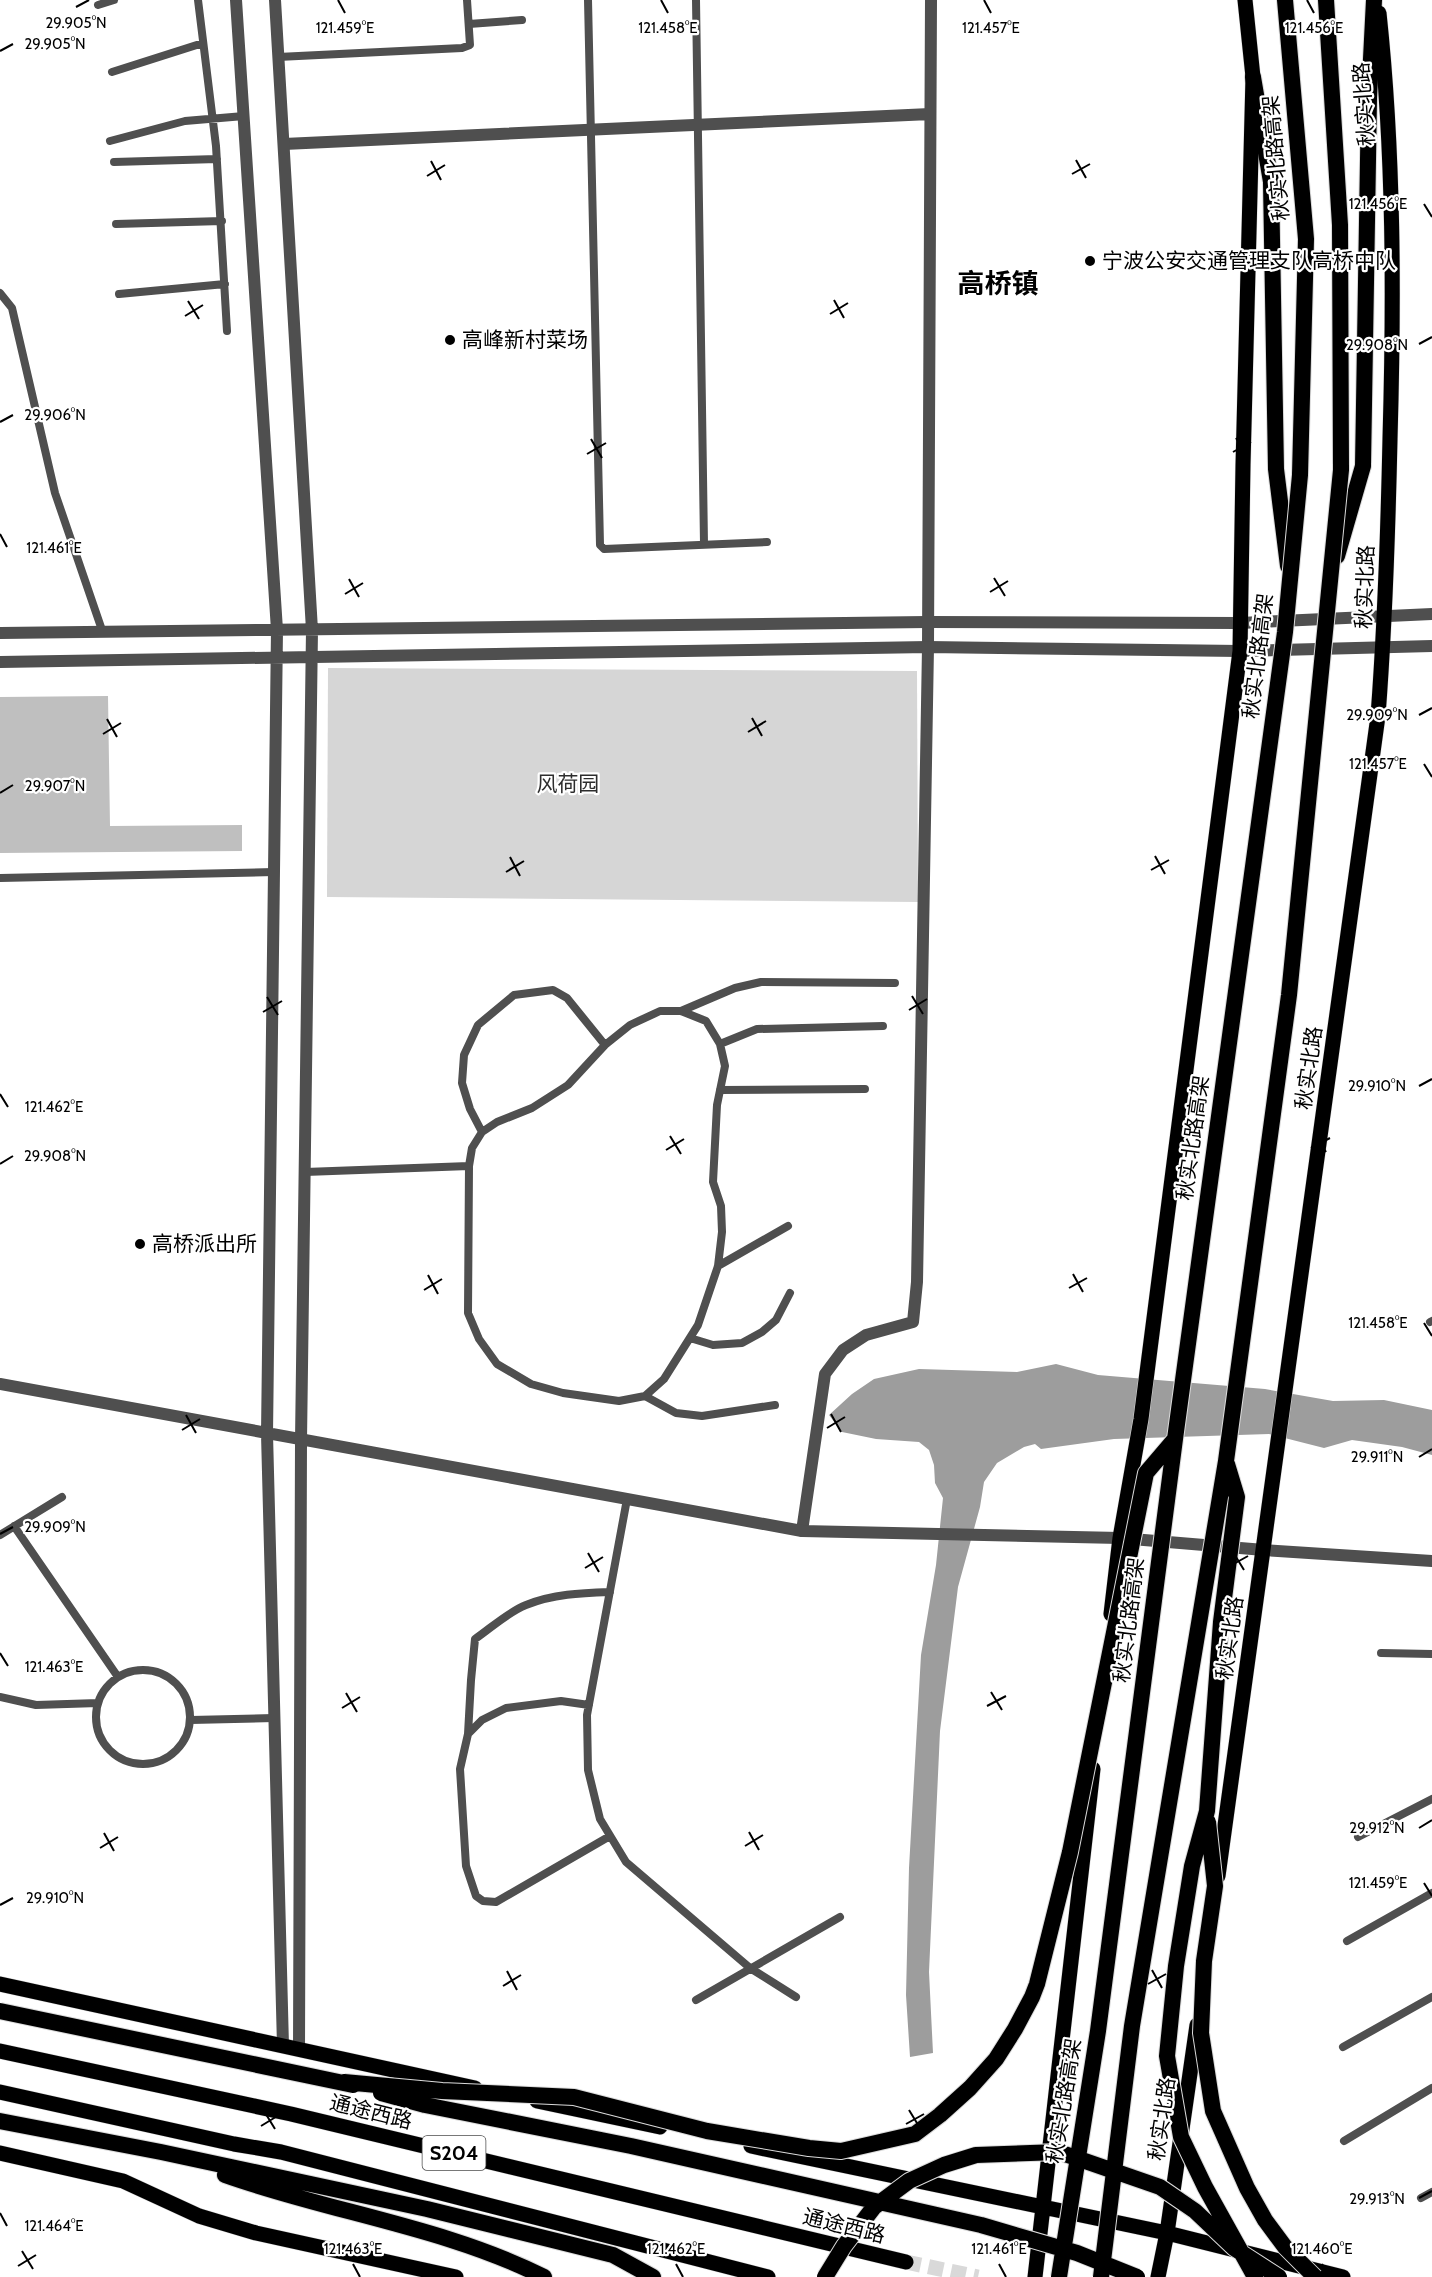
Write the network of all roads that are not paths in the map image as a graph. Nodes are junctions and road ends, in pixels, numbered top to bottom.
1 (114, 0) edge
2 (198, 0) edge
3 (236, 0) edge
4 (275, 0) edge
5 (467, 0) edge
6 (588, 0) edge
7 (696, 0) edge
8 (931, 0) edge
9 (1245, 0) edge
10 (1285, 0) edge
11 (1326, 0) edge
12 (1376, 0) edge
13 (98, 5) dead end
14 (522, 20) dead end
15 (469, 24) junction
16 (203, 43) junction
17 (278, 57) junction
18 (112, 72) dead end
19 (1253, 77) junction
20 (930, 114) junction
21 (243, 116) junction
22 (212, 118) junction
23 (698, 125) junction
24 (592, 130) junction
25 (110, 141) dead end
26 (284, 144) junction
27 (217, 159) junction
28 (114, 162) dead end
29 (222, 221) junction
30 (116, 224) dead end
31 (225, 284) junction
32 (0, 293) edge
33 (119, 294) dead end
34 (227, 331) dead end
35 (767, 542) dead end
36 (704, 544) junction
37 (1330, 578) junction
38 (1290, 582) junction
39 (1432, 614) edge
40 (1386, 615) junction
41 (927, 622) junction
42 (1240, 623) junction
43 (277, 630) junction
44 (312, 630) junction
45 (0, 633) edge
46 (103, 633) junction
47 (1432, 646) edge
48 (928, 647) junction
49 (1383, 647) junction
50 (1240, 651) junction
51 (311, 657) junction
52 (276, 658) junction
53 (0, 662) edge
54 (274, 872) junction
55 (0, 878) edge
56 (895, 983) dead end
57 (681, 1011) junction
58 (883, 1026) dead end
59 (605, 1044) junction
60 (720, 1044) junction
61 (865, 1089) dead end
62 (720, 1090) junction
63 (482, 1132) junction
64 (469, 1166) junction
65 (305, 1172) junction
66 (788, 1226) dead end
67 (718, 1266) junction
68 (790, 1293) dead end
69 (690, 1338) junction
70 (0, 1384) edge
71 (645, 1396) junction
72 (775, 1405) dead end
73 (267, 1434) junction
74 (1175, 1439) junction
75 (301, 1441) junction
76 (1226, 1461) junction
77 (62, 1497) dead end
78 (627, 1499) junction
79 (14, 1526) junction
80 (802, 1531) junction
81 (0, 1535) edge
82 (1120, 1538) junction
83 (1264, 1550) junction
84 (1432, 1561) edge
85 (610, 1592) junction
86 (1381, 1653) dead end
87 (1432, 1654) edge
88 (118, 1677) junction
89 (0, 1697) edge
90 (98, 1703) junction
91 (589, 1706) junction
92 (274, 1718) junction
93 (191, 1720) junction
94 (468, 1734) junction
95 (1432, 1799) edge
96 (1207, 1811) junction
97 (610, 1836) junction
98 (1358, 1837) dead end
99 (1432, 1893) edge
100 (840, 1917) dead end
101 (1347, 1941) dead end
102 (750, 1968) junction
103 (0, 1984) edge
104 (796, 1997) dead end
105 (1432, 1997) edge
106 (696, 2000) dead end
107 (0, 2012) edge
108 (283, 2046) junction
109 (1343, 2047) dead end
110 (299, 2050) junction
111 (0, 2051) edge
112 (344, 2082) junction
113 (1432, 2088) edge
114 (0, 2092) edge
115 (0, 2121) edge
116 (1344, 2141) dead end
117 (161, 2152) junction
118 (0, 2153) edge
119 (1432, 2192) edge
120 (1421, 2198) dead end
121 (1044, 2208) junction
122 (1167, 2233) junction
123 (906, 2262) tunnel mouth
124 (456, 2277) edge
125 (544, 2277) edge
126 (653, 2277) edge
127 (768, 2277) edge
128 (825, 2277) edge
129 (1035, 2277) edge
130 (1059, 2277) edge
131 (1101, 2277) edge
132 (1137, 2277) edge
133 (1158, 2277) edge
134 (1255, 2277) edge
135 (1279, 2277) edge
136 (1315, 2277) edge
137 (1343, 2277) edge

1 - 13 lane
2 - 16 lane
3 - 21 street
4 - 17 street
5 - 15 lane
6 - 24 lane
7 - 23 lane
8 - 20 street
9 - 19 main road
10 - 38 highway, 秋实北路高架, bridge
11 - 37 highway, bridge
12 - 37 highway, bridge
12 - 40 main road, 秋实北路
14 - 15 lane
15 - 17 lane
16 - 18 lane
16 - 22 lane
17 - 26 street
19 - 38 highway, bridge
19 - 42 main road
20 - 23 street
20 - 41 street
21 - 22 lane
21 - 43 street
22 - 25 lane
22 - 27 lane
23 - 24 street
23 - 36 lane
24 - 26 street
24 - 36 lane
26 - 44 street
27 - 28 lane
27 - 29 lane
29 - 30 lane
29 - 31 lane
31 - 33 lane
31 - 34 lane
32 - 46 lane
35 - 36 lane
37 - 76 highway, bridge
38 - 74 highway, 秋实北路高架, bridge
39 - 40 street
40 - 42 street
40 - 49 main road, 秋实北路
41 - 42 street
41 - 44 street
41 - 48 street
42 - 50 main road
43 - 44 street
43 - 46 street
43 - 52 street
44 - 51 street
45 - 46 street
47 - 49 street
48 - 50 street
48 - 51 street
48 - 80 street
49 - 50 street
49 - 83 main road, 秋实北路
50 - 82 main road
51 - 52 street
51 - 65 street
52 - 53 street
52 - 54 street
54 - 55 lane
54 - 73 street
56 - 57 lane
57 - 59 lane
57 - 60 lane
58 - 60 lane
59 - 63 lane
59 - 63 lane
60 - 62 lane
61 - 62 lane
62 - 67 lane
63 - 64 lane
64 - 65 lane
64 - 71 lane
65 - 75 street
66 - 67 lane
67 - 69 lane
68 - 69 lane
69 - 71 lane
70 - 73 street
71 - 72 lane
73 - 75 street
73 - 92 street
74 - 112 highway, bridge
74 - 130 highway, 秋实北路高架, bridge
75 - 78 street
75 - 110 street
76 - 96 highway, bridge
76 - 131 highway, bridge
77 - 79 lane
78 - 80 street
78 - 85 lane
79 - 81 lane
79 - 88 lane
80 - 82 street
82 - 83 street
82 - 121 main road
83 - 84 street
83 - 122 main road, 秋实北路
85 - 91 lane
85 - 94 lane
86 - 87 lane
88 - 90 lane
88 - 93 lane
89 - 90 lane
90 - 93 lane
91 - 94 lane
91 - 97 lane
92 - 93 lane
92 - 108 street
94 - 97 lane
95 - 98 lane
96 - 134 highway, bridge
96 - 136 highway, bridge
97 - 102 lane
99 - 101 lane
100 - 102 lane
102 - 104 lane
102 - 106 lane
103 - 108 main road
105 - 109 lane
107 - 112 highway, bridge
108 - 110 main road
110 - 121 main road
111 - 123 main road, 通途西路 / S204
112 - 132 highway, bridge
113 - 116 lane
114 - 127 main road, S204
115 - 117 highway
117 - 125 highway
117 - 126 highway
118 - 124 main road
119 - 120 lane
121 - 122 main road
121 - 129 main road
122 - 133 main road, 秋实北路
122 - 137 main road
128 - 135 highway, bridge

